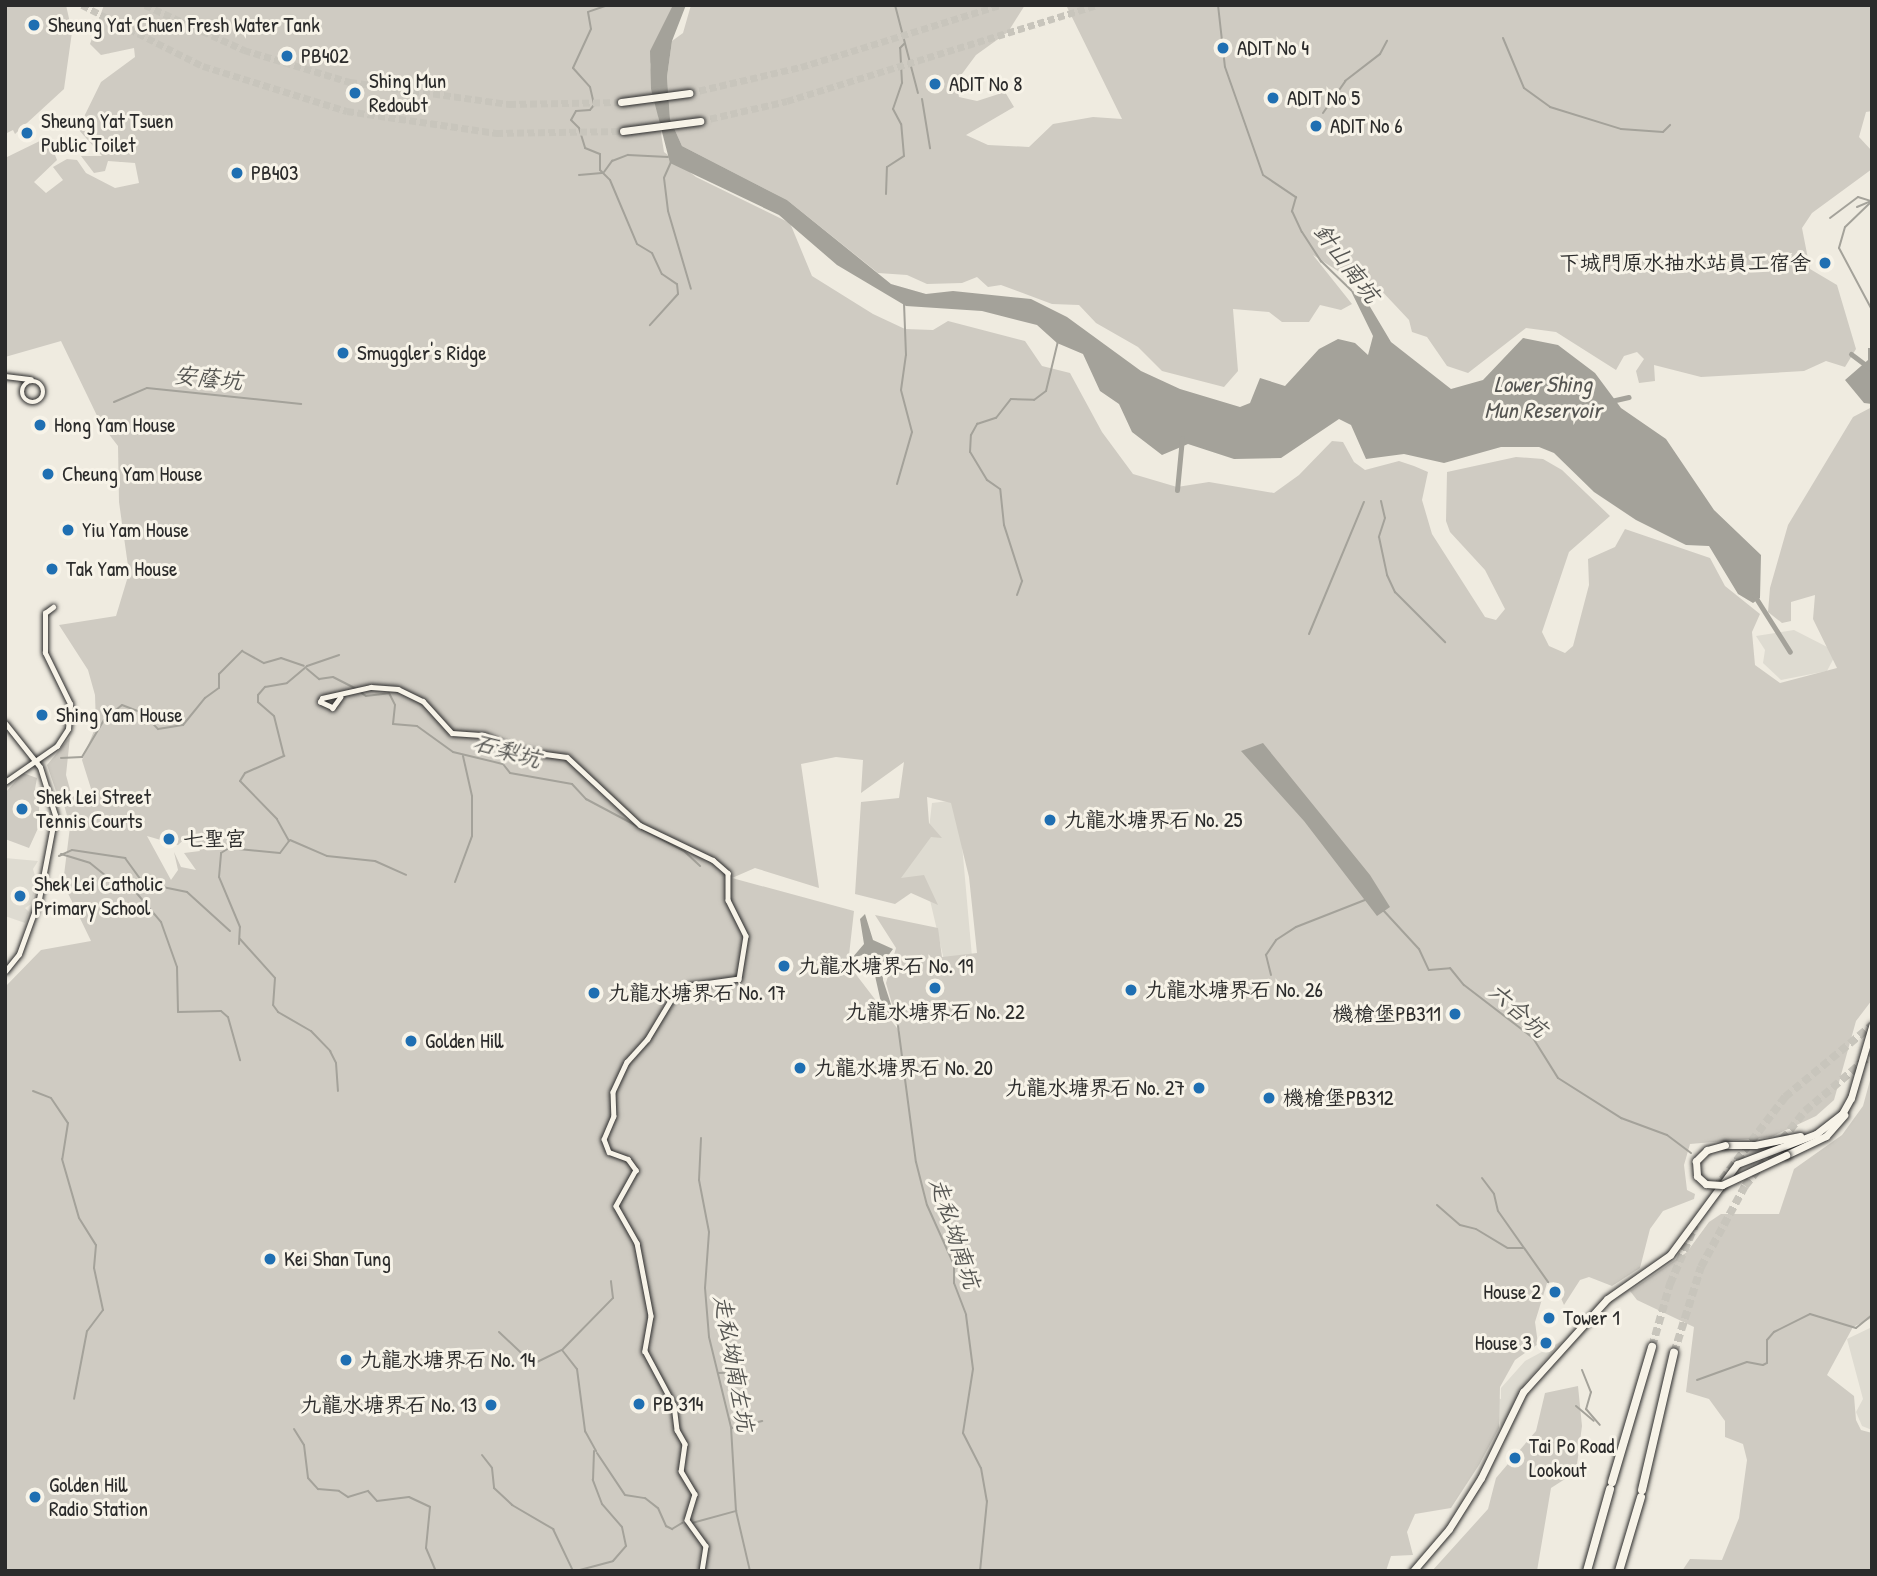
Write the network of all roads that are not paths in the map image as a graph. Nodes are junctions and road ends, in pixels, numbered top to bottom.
1 (689, 93) tunnel mouth
2 (621, 102) tunnel mouth
3 (700, 121) tunnel mouth
4 (623, 131) tunnel mouth
5 (7, 376) edge
6 (35, 381) junction
7 (22, 390) junction
8 (53, 607) dead end
9 (341, 696) dead end
10 (5, 723) edge
11 (35, 759) junction
12 (5, 782) edge
13 (5, 971) edge
14 (1872, 1026) edge
15 (1847, 1108) junction
16 (1816, 1133) junction
17 (1652, 1347) tunnel mouth
18 (1674, 1353) tunnel mouth
19 (702, 1571) edge
20 (1413, 1571) edge
21 (1587, 1571) edge
22 (1619, 1571) edge

1 - 2 main road
3 - 4 main road
5 - 6 street
5 - 7 street
6 - 7 street
6 - 7 street
8 - 11 street
9 - 19 street
10 - 11 street
11 - 12 street
11 - 13 street
14 - 15 main road
15 - 16 main road
15 - 16 main road, bridge
16 - 20 main road
17 - 21 highway
18 - 22 highway

